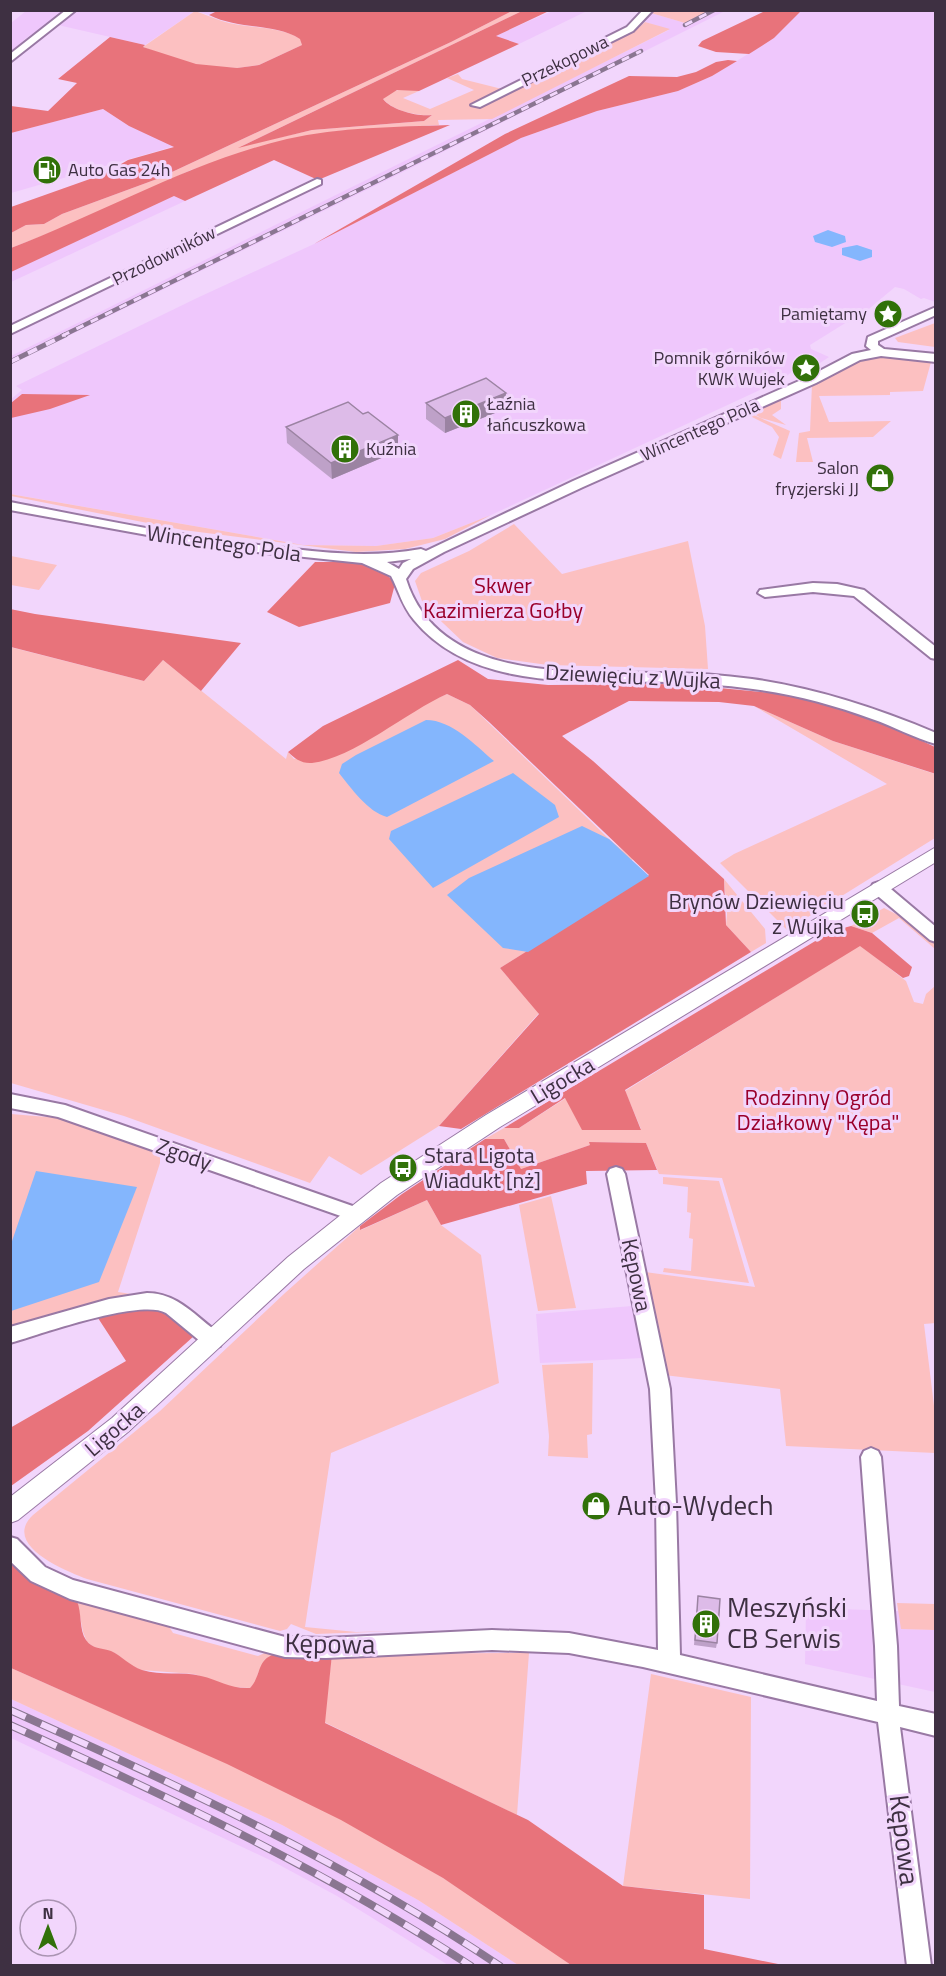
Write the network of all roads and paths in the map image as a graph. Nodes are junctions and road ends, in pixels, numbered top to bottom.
1 (72, 10) edge
2 (649, 10) edge
3 (10, 59) edge
4 (476, 105) dead end
5 (317, 182) dead end
6 (936, 310) edge
7 (10, 331) edge
8 (881, 352) junction
9 (936, 358) edge
10 (10, 506) edge
11 (439, 549) junction
12 (368, 561) junction
13 (401, 577) junction
14 (765, 593) dead end
15 (936, 655) edge
16 (936, 738) edge
17 (936, 853) edge
18 (879, 888) junction
19 (936, 936) edge
20 (10, 1101) edge
21 (616, 1174) dead end
22 (355, 1214) junction
23 (10, 1335) edge
24 (213, 1340) junction
25 (871, 1457) dead end
26 (10, 1512) edge
27 (10, 1546) edge
28 (669, 1664) junction
29 (888, 1715) junction
30 (936, 1725) edge
31 (919, 1965) edge

1 - 3 street
2 - 4 street, Przekopowa
5 - 7 street, Przodowników
6 - 8 street
8 - 9 street, Wincentego Pola
8 - 11 street, Wincentego Pola
10 - 12 street, Wincentego Pola
11 - 12 street, Wincentego Pola
11 - 13 street, Wincentego Pola
12 - 13 street
13 - 16 street, Dziewięciu z Wujka
14 - 15 street
17 - 18 street, Ligocka
18 - 19 street
18 - 22 street, Ligocka
20 - 22 street, Zgody
21 - 28 street, Kępowa
22 - 24 street, Ligocka
23 - 24 street
24 - 26 street, Ligocka
25 - 29 street, Kępowa
27 - 28 street, Kępowa
28 - 29 street, Kępowa
29 - 30 street, Kępowa
29 - 31 street, Kępowa

